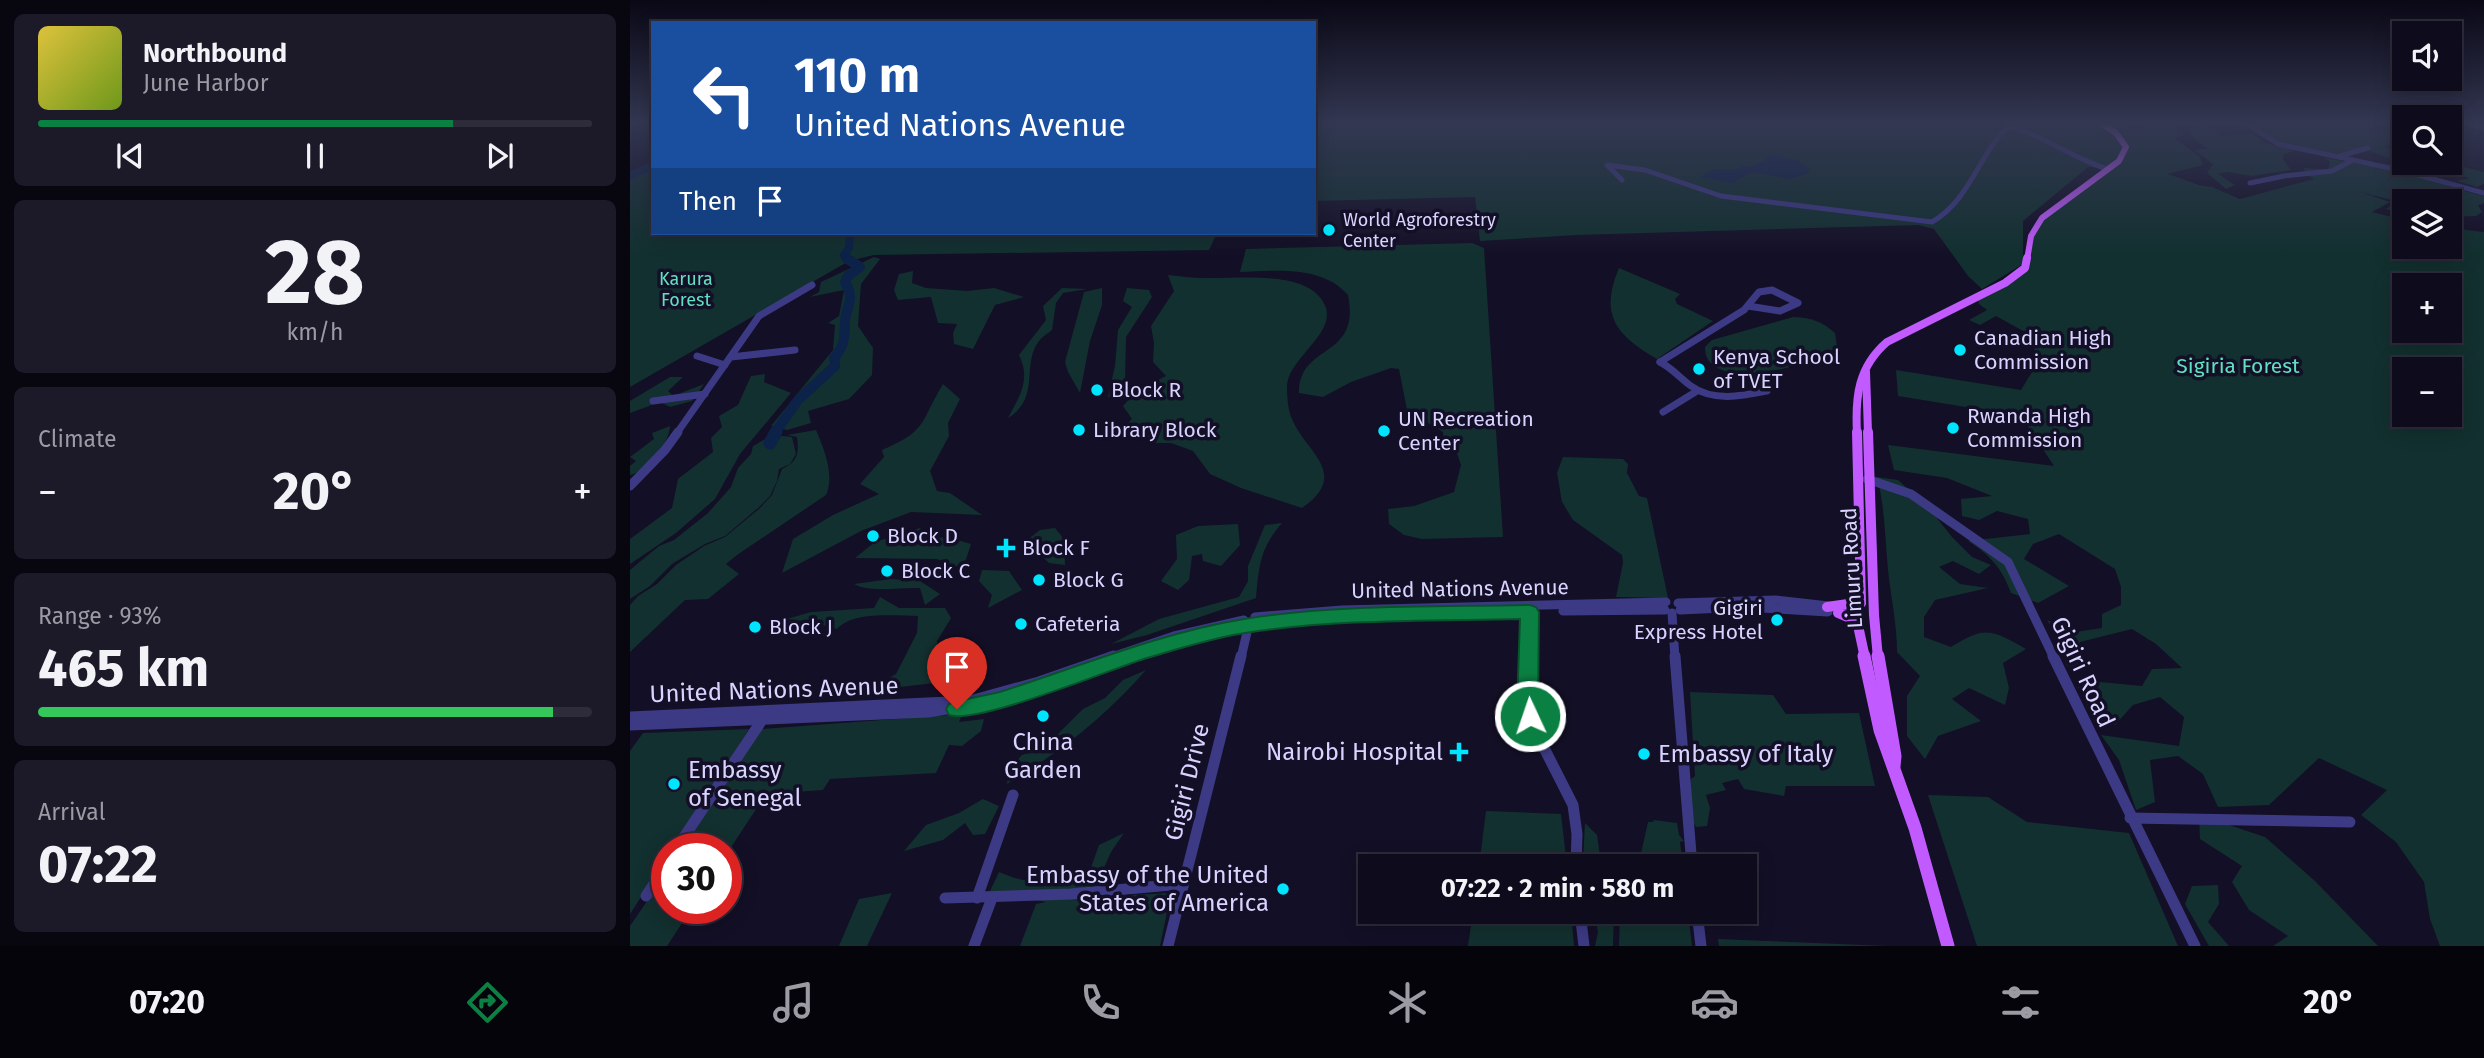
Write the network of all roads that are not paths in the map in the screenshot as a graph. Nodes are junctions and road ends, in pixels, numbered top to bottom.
1 (1610, 168) edge
2 (1631, 168) edge
3 (1976, 168) edge
4 (2336, 168) edge
5 (2385, 168) edge
6 (2107, 169) edge
7 (1622, 180) dead end
8 (2250, 183) dead end
9 (2484, 193) edge
10 (812, 285) dead end
11 (1748, 306) junction
12 (795, 350) dead end
13 (696, 356) dead end
14 (731, 357) junction
15 (725, 365) junction
16 (1866, 368) junction
17 (1697, 391) junction
18 (1767, 391) dead end
19 (705, 394) junction
20 (653, 401) dead end
21 (1663, 412) dead end
22 (1857, 472) junction
23 (1869, 480) junction
24 (1858, 485) junction
25 (630, 486) edge
26 (1859, 498) junction
27 (1870, 502) junction
28 (1862, 552) junction
29 (1858, 606) junction
30 (1827, 607) junction
31 (1672, 608) junction
32 (1530, 612) junction
33 (1838, 614) joint
34 (1875, 616) junction
35 (1858, 621) junction
36 (1249, 623) junction
37 (630, 718) edge
38 (684, 719) junction
39 (762, 720) junction
40 (630, 726) edge
41 (1894, 765) junction
42 (1013, 796) dead end
43 (2130, 818) junction
44 (2350, 822) dead end
45 (688, 833) edge
46 (1575, 854) edge
47 (1691, 854) edge
48 (1182, 884) junction
49 (651, 888) edge
50 (646, 896) dead end
51 (945, 898) dead end
52 (976, 898) junction
53 (992, 898) junction
54 (1581, 924) edge
55 (1698, 924) edge
56 (974, 946) edge
57 (1168, 946) edge
58 (1584, 946) edge
59 (1701, 946) edge
60 (1948, 946) edge
61 (2195, 946) edge

1 - 7 street
2 - 3 street
4 - 8 street
5 - 9 street
6 - 16 main road, Limuru Road
10 - 14 street
11 - 11 street
11 - 17 street
12 - 14 street
13 - 15 street
14 - 15 street
15 - 19 street
16 - 22 main road, Limuru Road
16 - 23 main road, Limuru Road
17 - 18 street
17 - 21 street
19 - 20 street
19 - 25 street
22 - 23 street, Gigiri Road
22 - 24 main road, Limuru Road
23 - 24 street
23 - 27 main road, Limuru Road
23 - 43 street, Gigiri Road
24 - 26 main road, Limuru Road
26 - 27 main road
26 - 28 main road, Limuru Road
27 - 34 main road, Limuru Road
28 - 29 main road, Limuru Road
28 - 30 main road
29 - 30 street, United Nations Avenue
29 - 34 main road
29 - 35 main road, Limuru Road
30 - 31 street, United Nations Avenue
31 - 32 street, United Nations Avenue
31 - 33 street, United Nations Avenue
31 - 36 street, United Nations Avenue
31 - 47 street
32 - 36 street, United Nations Avenue
32 - 46 street
33 - 35 main road
34 - 35 main road
34 - 41 main road, Limuru Road
35 - 41 main road, Limuru Road
36 - 38 street, United Nations Avenue
36 - 39 street, United Nations Avenue
36 - 48 street, Gigiri Drive
37 - 38 street, United Nations Avenue
38 - 39 street, United Nations Avenue
38 - 40 street, United Nations Avenue
39 - 45 street
41 - 60 main road, Limuru Road
42 - 52 street
43 - 44 street
43 - 61 street, Gigiri Road
48 - 53 street
48 - 57 street, Gigiri Drive
49 - 50 street
51 - 52 street
52 - 53 street
53 - 56 street
54 - 58 street
55 - 59 street

